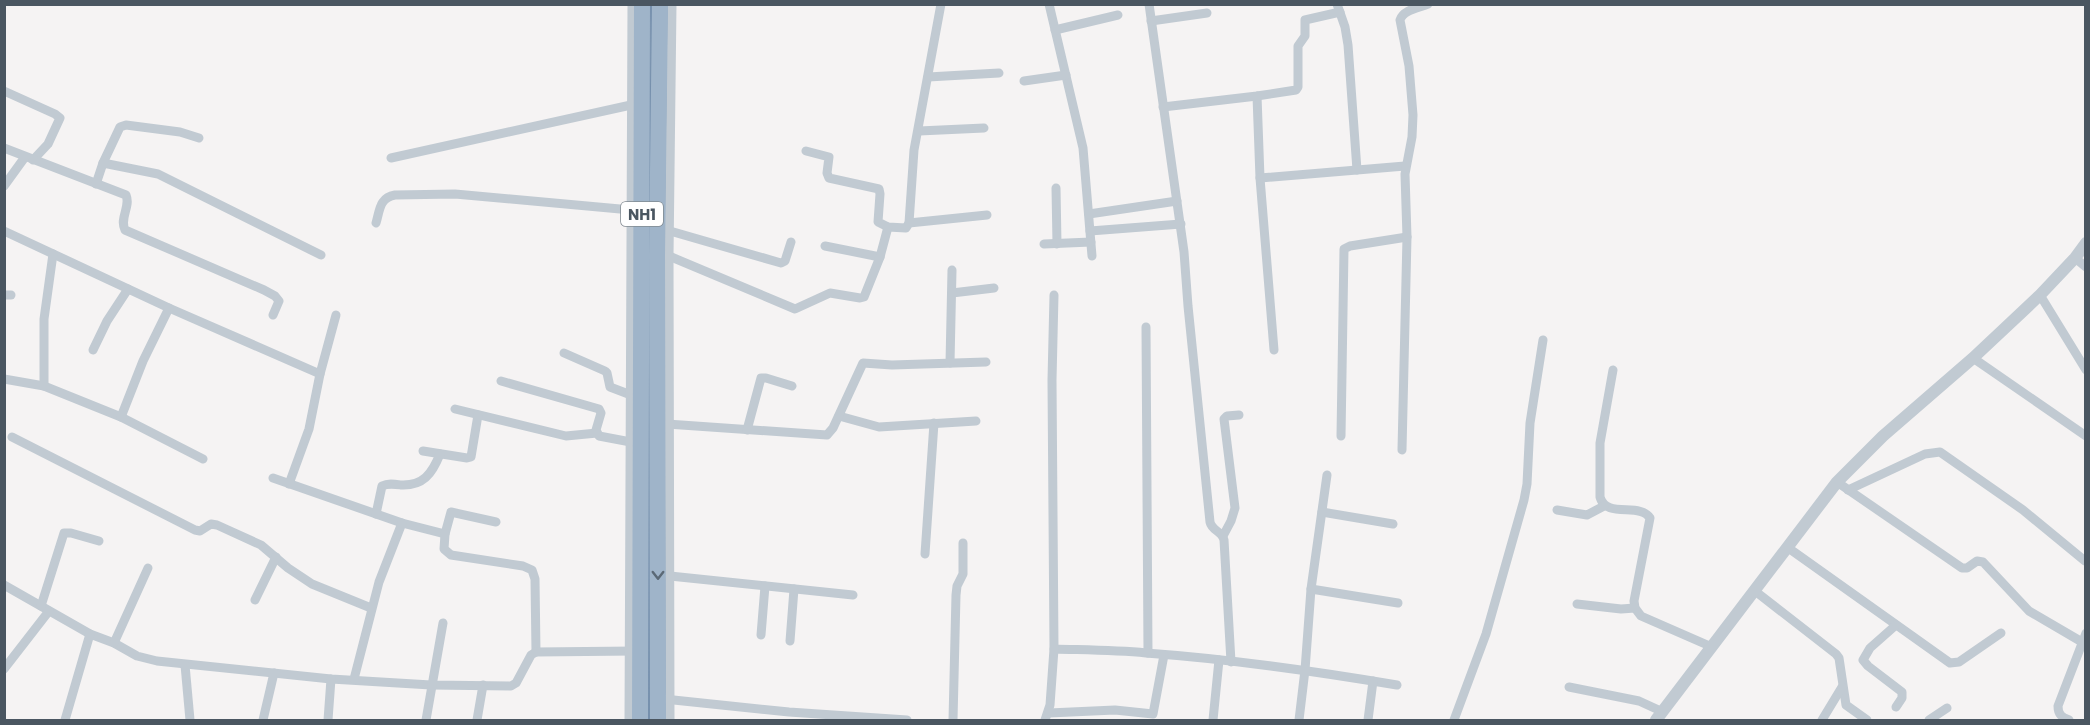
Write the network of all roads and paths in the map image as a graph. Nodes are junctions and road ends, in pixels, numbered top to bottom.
1 (632, 4) edge
2 (642, 4) edge
3 (660, 4) edge
4 (672, 4) edge
5 (941, 4) edge
6 (1049, 4) edge
7 (1149, 4) edge
8 (1428, 4) edge
9 (1338, 8) edge
10 (1207, 13) dead end
11 (1118, 15) dead end
12 (1151, 21) junction
13 (1055, 30) junction
14 (999, 73) dead end
15 (1066, 75) junction
16 (928, 77) junction
17 (1023, 81) dead end
18 (4, 92) edge
19 (1257, 96) junction
20 (631, 105) junction
21 (1163, 107) junction
22 (984, 128) dead end
23 (919, 131) junction
24 (199, 138) dead end
25 (4, 148) edge
26 (806, 151) dead end
27 (29, 158) junction
28 (391, 158) dead end
29 (103, 163) junction
30 (1405, 166) junction
31 (1357, 170) junction
32 (1260, 177) junction
33 (96, 184) junction
34 (4, 186) edge
35 (1056, 188) dead end
36 (1177, 201) junction
37 (644, 204) junction
38 (1089, 213) junction
39 (987, 215) dead end
40 (376, 223) dead end
41 (909, 223) junction
42 (1181, 224) junction
43 (888, 227) junction
44 (4, 231) edge
45 (670, 231) junction
46 (1090, 231) junction
47 (1407, 237) junction
48 (791, 242) dead end
49 (1091, 242) junction
50 (2085, 243) edge
51 (1044, 244) dead end
52 (1057, 244) junction
53 (825, 246) dead end
54 (53, 254) junction
55 (321, 255) dead end
56 (669, 256) junction
57 (880, 256) junction
58 (1092, 256) dead end
59 (2075, 258) junction
60 (2085, 267) edge
61 (952, 270) dead end
62 (994, 288) dead end
63 (128, 289) junction
64 (952, 292) junction
65 (1054, 295) dead end
66 (2040, 295) junction
67 (169, 308) junction
68 (273, 315) dead end
69 (336, 315) dead end
70 (1146, 327) dead end
71 (1543, 340) dead end
72 (93, 350) dead end
73 (1274, 350) dead end
74 (564, 353) dead end
75 (1972, 358) junction
76 (986, 362) dead end
77 (950, 363) junction
78 (1613, 370) dead end
79 (2085, 370) edge
80 (320, 374) junction
81 (664, 378) junction
82 (4, 379) edge
83 (501, 381) dead end
84 (44, 386) junction
85 (792, 386) dead end
86 (630, 395) junction
87 (455, 409) dead end
88 (478, 415) junction
89 (1239, 415) dead end
90 (839, 416) junction
91 (121, 417) junction
92 (976, 421) dead end
93 (933, 423) junction
94 (664, 424) junction
95 (747, 430) junction
96 (597, 433) junction
97 (1341, 436) dead end
98 (2085, 436) edge
99 (12, 437) dead end
100 (636, 443) junction
101 (1402, 450) dead end
102 (423, 452) dead end
103 (440, 454) junction
104 (203, 459) dead end
105 (1327, 475) dead end
106 (273, 478) dead end
107 (1837, 482) junction
108 (289, 484) junction
109 (1848, 490) junction
110 (1604, 506) junction
111 (1557, 510) dead end
112 (1322, 512) junction
113 (376, 514) junction
114 (496, 522) dead end
115 (402, 523) junction
116 (1393, 524) dead end
117 (444, 534) junction
118 (1223, 536) junction
119 (99, 541) dead end
120 (963, 543) dead end
121 (1787, 547) junction
122 (925, 554) dead end
123 (276, 557) junction
124 (2085, 561) edge
125 (148, 568) dead end
126 (670, 576) junction
127 (4, 585) edge
128 (765, 586) junction
129 (794, 589) junction
130 (1311, 589) junction
131 (1755, 591) junction
132 (853, 595) dead end
133 (255, 600) dead end
134 (1398, 603) dead end
135 (1577, 604) dead end
136 (371, 608) junction
137 (1635, 608) junction
138 (45, 609) junction
139 (442, 623) dead end
140 (1896, 625) junction
141 (2001, 633) dead end
142 (90, 634) junction
143 (761, 636) dead end
144 (2084, 638) edge
145 (790, 641) dead end
146 (114, 643) junction
147 (1712, 647) junction
148 (1054, 649) junction
149 (635, 651) junction
150 (536, 652) junction
151 (1148, 653) junction
152 (1164, 655) junction
153 (1219, 660) junction
154 (1231, 662) junction
155 (185, 665) junction
156 (4, 669) edge
157 (1305, 670) junction
158 (274, 673) junction
159 (331, 679) junction
160 (354, 679) junction
161 (1373, 681) junction
162 (431, 685) junction
163 (1397, 685) dead end
164 (483, 686) junction
165 (1569, 687) dead end
166 (1842, 687) junction
167 (664, 699) junction
168 (1896, 707) dead end
169 (1947, 708) dead end
170 (1659, 716) edge
171 (1047, 717) edge
172 (875, 719) edge
173 (65, 720) edge
174 (190, 720) edge
175 (263, 720) edge
176 (328, 720) edge
177 (426, 720) edge
178 (477, 720) edge
179 (629, 720) edge
180 (640, 720) edge
181 (658, 720) edge
182 (670, 720) edge
183 (907, 720) edge
184 (953, 720) edge
185 (1213, 720) edge
186 (1299, 720) edge
187 (1368, 720) edge
188 (1454, 720) edge
189 (1822, 720) edge
190 (1867, 720) edge
191 (1929, 720) edge
192 (2069, 720) edge

1 - 20 street
2 - 37 highway, NH1
3 - 37 highway, NH1
4 - 45 street
5 - 16 street
6 - 13 street
7 - 12 street
8 - 30 street
9 - 19 street
9 - 31 street
10 - 12 street
11 - 13 street
12 - 21 street
13 - 15 street
14 - 16 street
15 - 17 street
15 - 38 street
16 - 23 street
18 - 27 street
19 - 21 street
19 - 32 street
20 - 28 street
20 - 37 street
21 - 36 street
22 - 23 street
23 - 41 street
24 - 29 street
25 - 27 street
26 - 43 street
27 - 33 street
27 - 34 street
29 - 33 street
29 - 55 street
30 - 31 street
30 - 47 street
31 - 32 street
32 - 73 street
33 - 68 street
35 - 52 street
36 - 38 street
36 - 42 street
37 - 40 street
37 - 81 highway, NH1
37 - 86 street
37 - 100 highway, NH1
38 - 46 street
39 - 41 street
41 - 43 street
42 - 46 street
42 - 118 street
43 - 57 street
44 - 54 street
45 - 48 street
45 - 56 street
46 - 49 street
47 - 97 street
47 - 101 street
49 - 52 street
49 - 58 street
50 - 59 street
51 - 52 street
53 - 57 street
54 - 63 street
54 - 84 street
56 - 57 street
56 - 81 street
59 - 60 street
59 - 66 street
61 - 64 street
62 - 64 street
63 - 67 street
63 - 72 street
64 - 77 street
65 - 148 street
66 - 75 street
66 - 79 street
67 - 80 street
67 - 91 street
69 - 80 street
70 - 151 street
71 - 188 street
74 - 86 street
75 - 98 street
75 - 107 street
76 - 77 street
77 - 90 street
78 - 110 street
80 - 108 street
81 - 94 highway, NH1
82 - 84 street
83 - 96 street
84 - 91 street
85 - 95 street
86 - 100 street
87 - 88 street
88 - 96 street
88 - 103 street
89 - 118 street
90 - 93 street
90 - 95 street
91 - 104 street
92 - 93 street
93 - 122 street
94 - 95 street
94 - 126 street
94 -> 167 highway, NH1
96 - 100 street
99 - 123 street
100 - 149 highway, NH1
102 - 103 street
103 - 113 street
105 - 112 street
106 - 108 street
107 - 109 street
107 - 121 street
108 - 113 street
109 - 124 street
109 - 144 street
110 - 111 street
110 - 137 street
112 - 116 street
112 - 130 street
113 - 115 street
114 - 117 street
115 - 117 street
115 - 136 street
117 - 150 street
118 - 154 street
119 - 138 street
120 - 184 street
121 - 131 street
121 - 140 street
123 - 133 street
123 - 136 street
125 - 146 street
126 - 128 street
126 - 167 street
127 - 138 street
128 - 129 street
128 - 143 street
129 - 132 street
129 - 145 street
130 - 134 street
130 - 157 street
131 - 147 street
131 - 166 street
135 - 137 street
136 - 160 street
137 - 147 street
138 - 142 street
138 - 156 street
139 - 162 street
140 - 141 street
140 - 168 street
142 - 146 street
142 - 173 street
144 - 192 street
146 - 155 street
147 - 170 street
148 - 151 street
148 - 171 street
149 - 150 street
149 - 179 street
149 - 180 highway, NH1
150 - 164 street
151 - 152 street
152 - 153 street
152 - 171 street
153 - 154 street
153 - 185 street
154 - 157 street
155 - 158 street
155 - 174 street
157 - 161 street
157 - 186 street
158 - 159 street
158 - 175 street
159 - 160 street
159 - 176 street
160 - 162 street
161 - 163 street
161 - 187 street
162 - 164 street
162 - 177 street
164 - 178 street
165 - 170 street
166 - 189 street
166 - 190 street
167 - 172 street
167 - 181 highway, NH1
167 - 182 street
169 - 191 street
172 - 183 street

